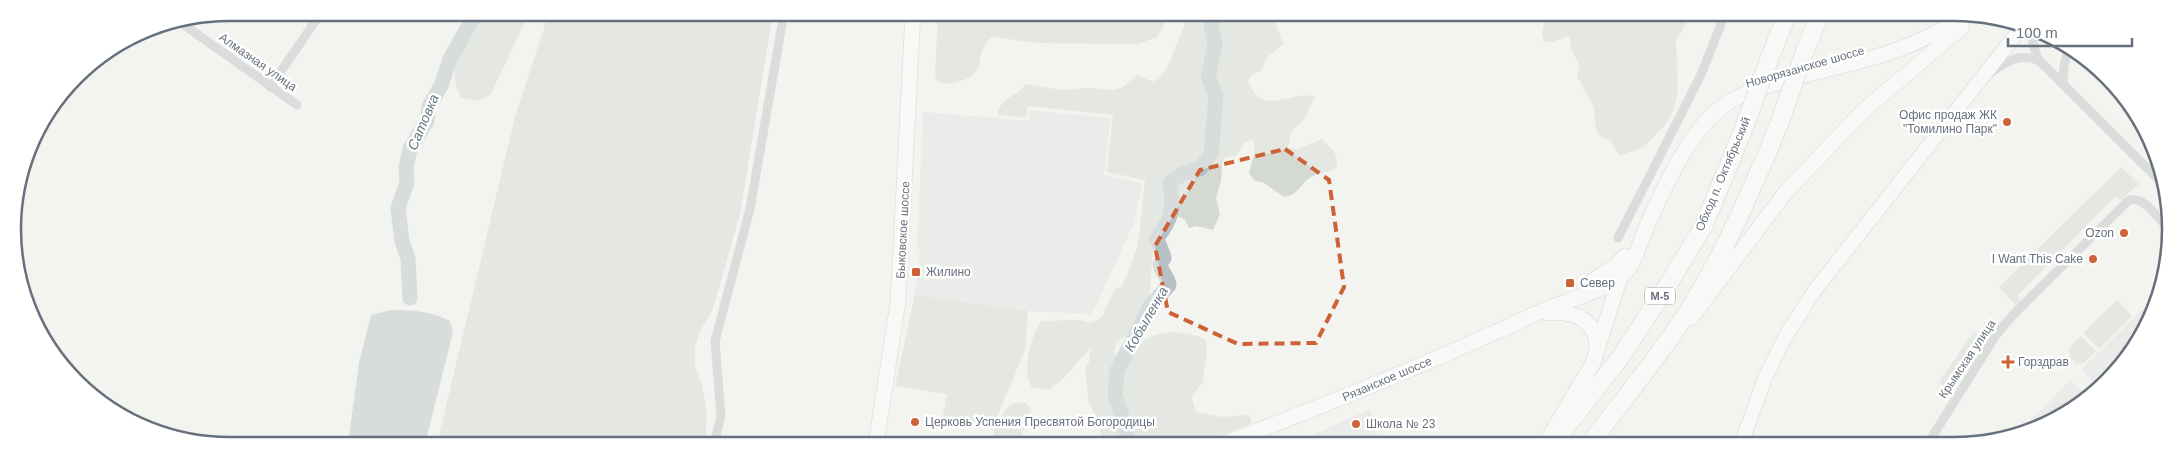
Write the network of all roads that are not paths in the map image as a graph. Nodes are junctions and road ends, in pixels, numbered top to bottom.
1 (315, 21) edge
2 (783, 21) edge
3 (913, 21) edge
4 (1722, 21) edge
5 (1784, 21) edge
6 (1817, 21) edge
7 (1937, 21) edge
8 (1957, 21) edge
9 (1967, 22) edge
10 (185, 26) edge
11 (2019, 31) edge
12 (2033, 37) edge
13 (2067, 55) edge
14 (2040, 61) junction
15 (1978, 82) junction
16 (2063, 84) junction
17 (270, 86) junction
18 (297, 105) dead end
19 (2155, 176) edge
20 (2161, 221) edge
21 (1618, 238) dead end
22 (1625, 256) junction
23 (1620, 277) junction
24 (1548, 308) junction
25 (1525, 319) junction
26 (1597, 351) junction
27 (1650, 367) junction
28 (716, 437) edge
29 (877, 437) edge
30 (1241, 437) edge
31 (1550, 437) edge
32 (1558, 437) edge
33 (1595, 437) edge
34 (1744, 437) edge
35 (1932, 437) edge

1 - 17 street
2 - 28 street
3 - 29 main road, Быковское шоссе
4 - 21 street
5 - 32 highway, Обход п. Октябрьский / М-5, bridge
6 - 27 highway, М-5, bridge
7 - 22 main road, Новорязанское шоссе
8 - 23 main road
9 - 27 main road
10 - 17 street, Алмазная улица
11 - 15 main road
12 - 14 street
13 - 16 street
14 - 15 street
14 - 16 street
15 - 34 main road
16 - 19 street
17 - 18 street, Алмазная улица
20 - 35 street, Крымская улица
22 - 23 main road, Новорязанское шоссе
22 - 24 main road, Рязанское шоссе
23 - 24 main road, Рязанское шоссе
23 - 26 main road, Новорязанское шоссе
24 - 25 main road, Рязанское шоссе
25 - 26 main road
25 - 30 main road, Рязанское шоссе
26 - 31 main road, Новорязанское шоссе
27 - 33 highway, М-5

